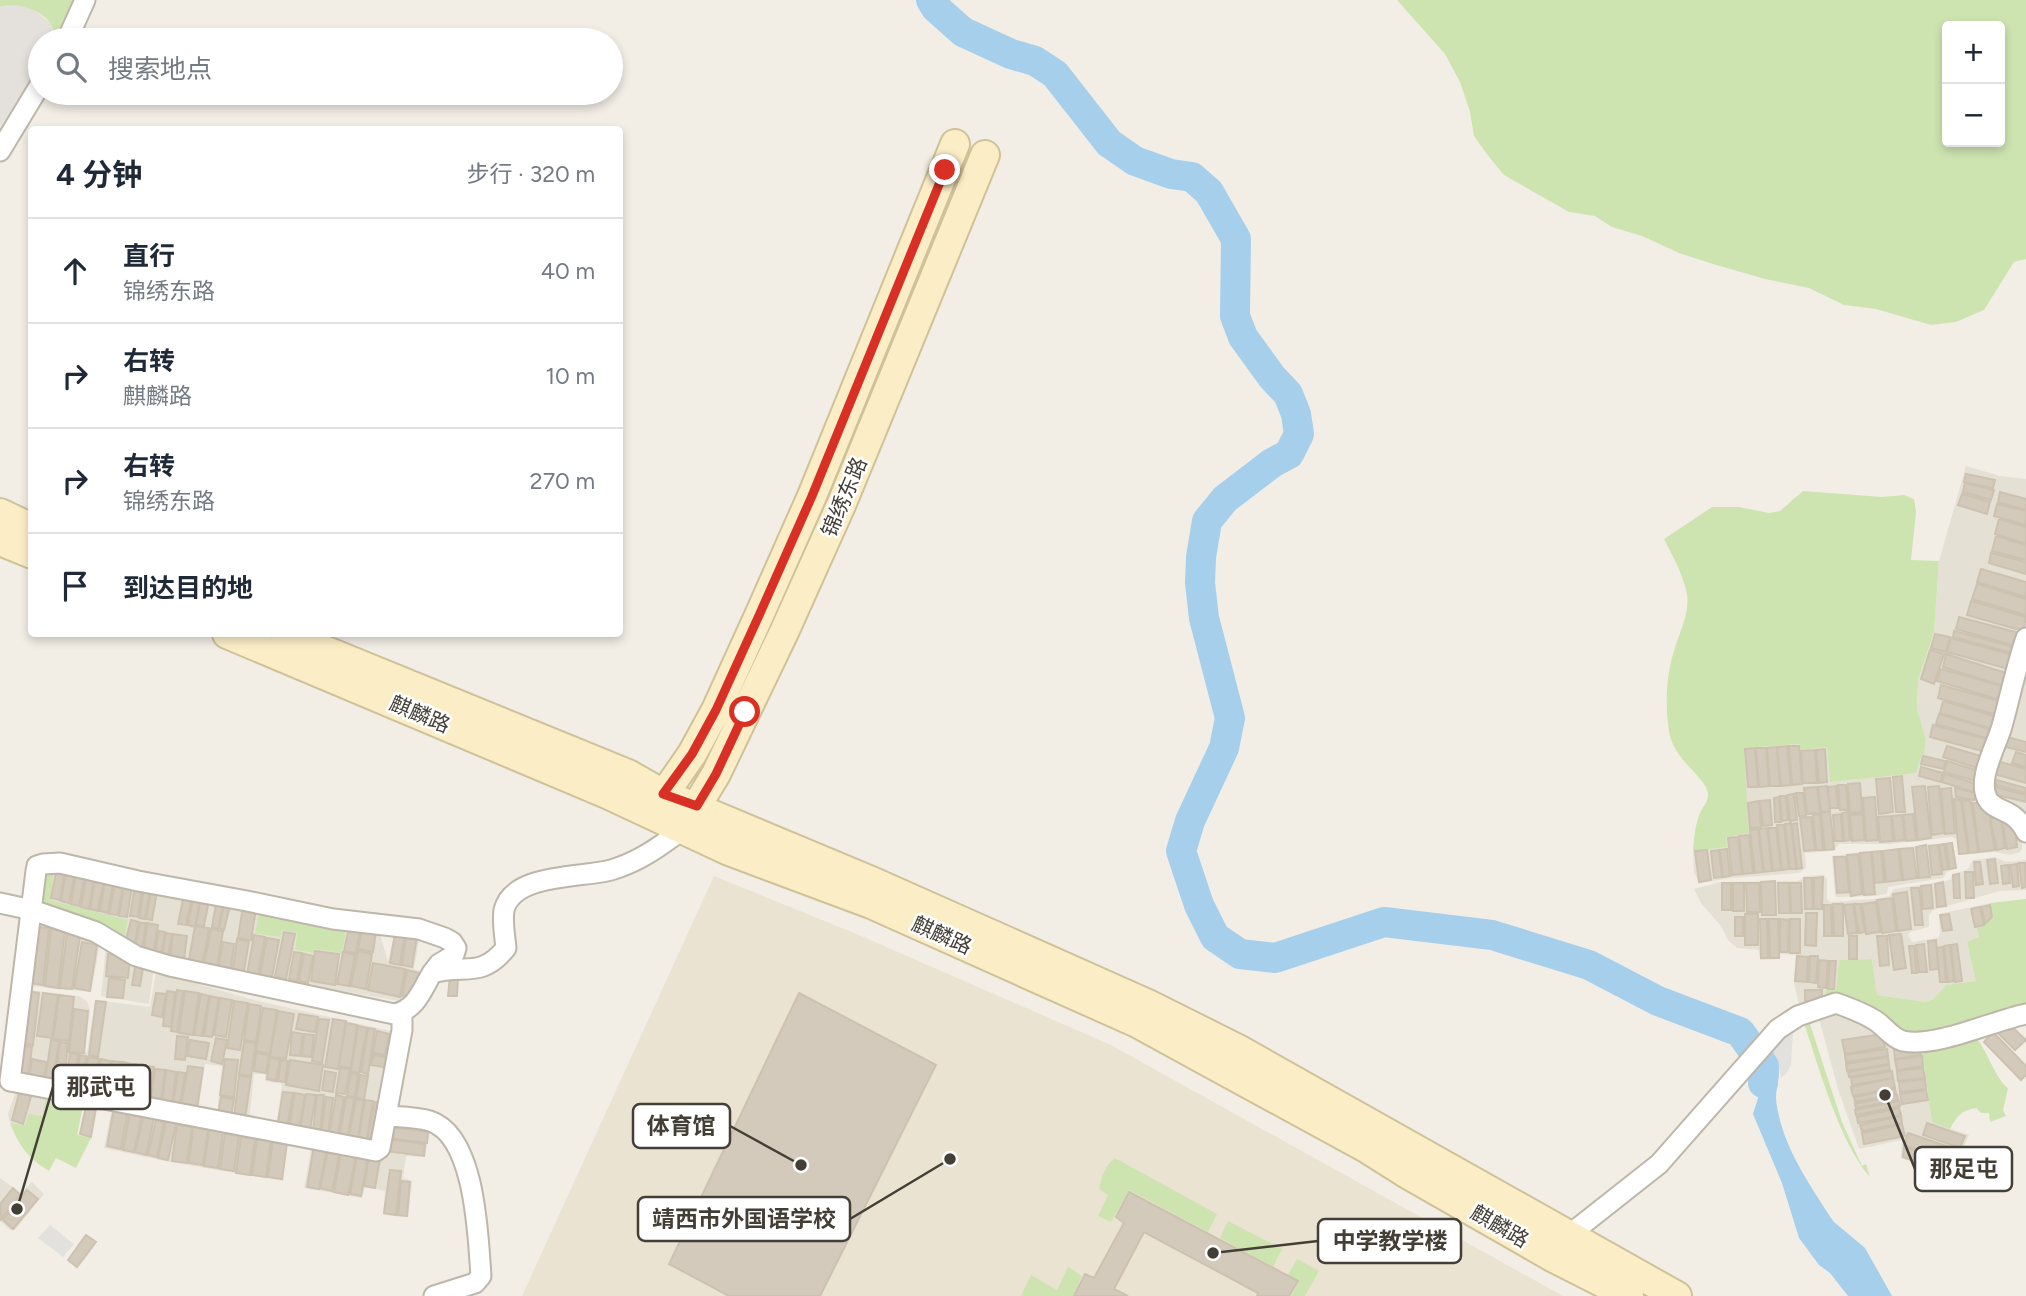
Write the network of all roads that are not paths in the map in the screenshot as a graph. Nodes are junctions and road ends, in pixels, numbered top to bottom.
1 (85, 0) edge
2 (72, 28) edge
3 (28, 105) edge
4 (955, 145) dead end
5 (0, 151) edge
6 (985, 155) dead end
7 (0, 513) edge
8 (28, 526) edge
9 (0, 541) edge
10 (28, 552) edge
11 (233, 637) edge
12 (292, 637) edge
13 (2026, 638) edge
14 (657, 804) junction
15 (697, 806) junction
16 (682, 830) junction
17 (2026, 832) edge
18 (0, 903) edge
19 (32, 910) junction
20 (432, 973) junction
21 (402, 1013) junction
22 (2026, 1014) edge
23 (386, 1116) junction
24 (1569, 1235) junction
25 (435, 1296) edge
26 (1629, 1296) edge
27 (1677, 1296) edge

1 - 2 street
3 - 5 street
4 - 14 main road, 锦绣东路
6 - 15 main road, 锦绣东路
7 - 8 main road
9 - 10 main road
11 - 14 main road, 麒麟路
12 - 14 main road, 麒麟路
13 - 17 street
14 - 15 main road, 麒麟路
14 - 16 main road, 麒麟路
15 - 16 main road, 锦绣东路
15 - 24 main road, 麒麟路
16 - 20 street
16 - 26 main road, 麒麟路
18 - 19 street
19 - 20 street
19 - 21 street
19 - 23 street
20 - 21 street
21 - 23 street
22 - 24 street
23 - 25 street
24 - 27 main road, 麒麟路

